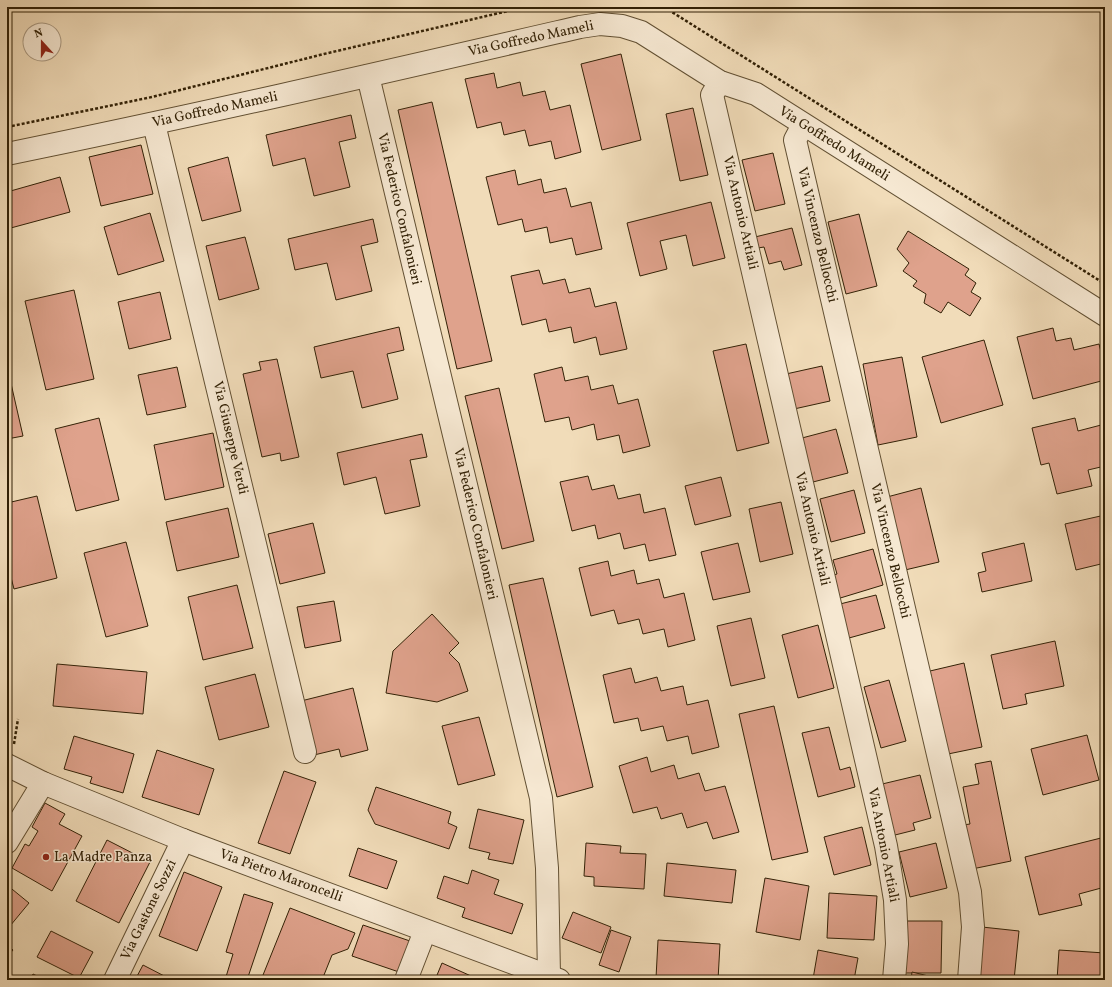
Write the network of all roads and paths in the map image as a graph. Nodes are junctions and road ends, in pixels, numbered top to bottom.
1 (525, 7) edge
2 (664, 7) edge
3 (368, 76) junction
4 (720, 82) junction
5 (154, 124) junction
6 (803, 125) junction
7 (7, 127) edge
8 (7, 154) edge
9 (1105, 284) edge
10 (1105, 315) edge
11 (305, 752) dead end
12 (7, 765) edge
13 (43, 783) junction
14 (183, 840) junction
15 (7, 842) edge
16 (425, 931) junction
17 (554, 978) edge
18 (115, 980) edge
19 (406, 980) edge
20 (894, 980) edge
21 (969, 980) edge

1 - 7 path
2 - 9 path
3 - 4 street, Via Goffredo Mameli
3 - 5 street, Via Goffredo Mameli
3 - 17 street, Via Federico Confalonieri
4 - 6 street, Via Goffredo Mameli
4 - 20 street, Via Antonio Artiali
5 - 8 street, Via Goffredo Mameli
5 - 11 street, Via Giuseppe Verdi
6 - 10 street, Via Goffredo Mameli
6 - 21 street, Via Vincenzo Bellocchi
12 - 13 street, Via Pietro Maroncelli
13 - 14 street, Via Pietro Maroncelli
13 - 15 street
14 - 16 street, Via Pietro Maroncelli
14 - 18 street, Via Gastone Sozzi
16 - 17 street, Via Pietro Maroncelli
16 - 19 street

